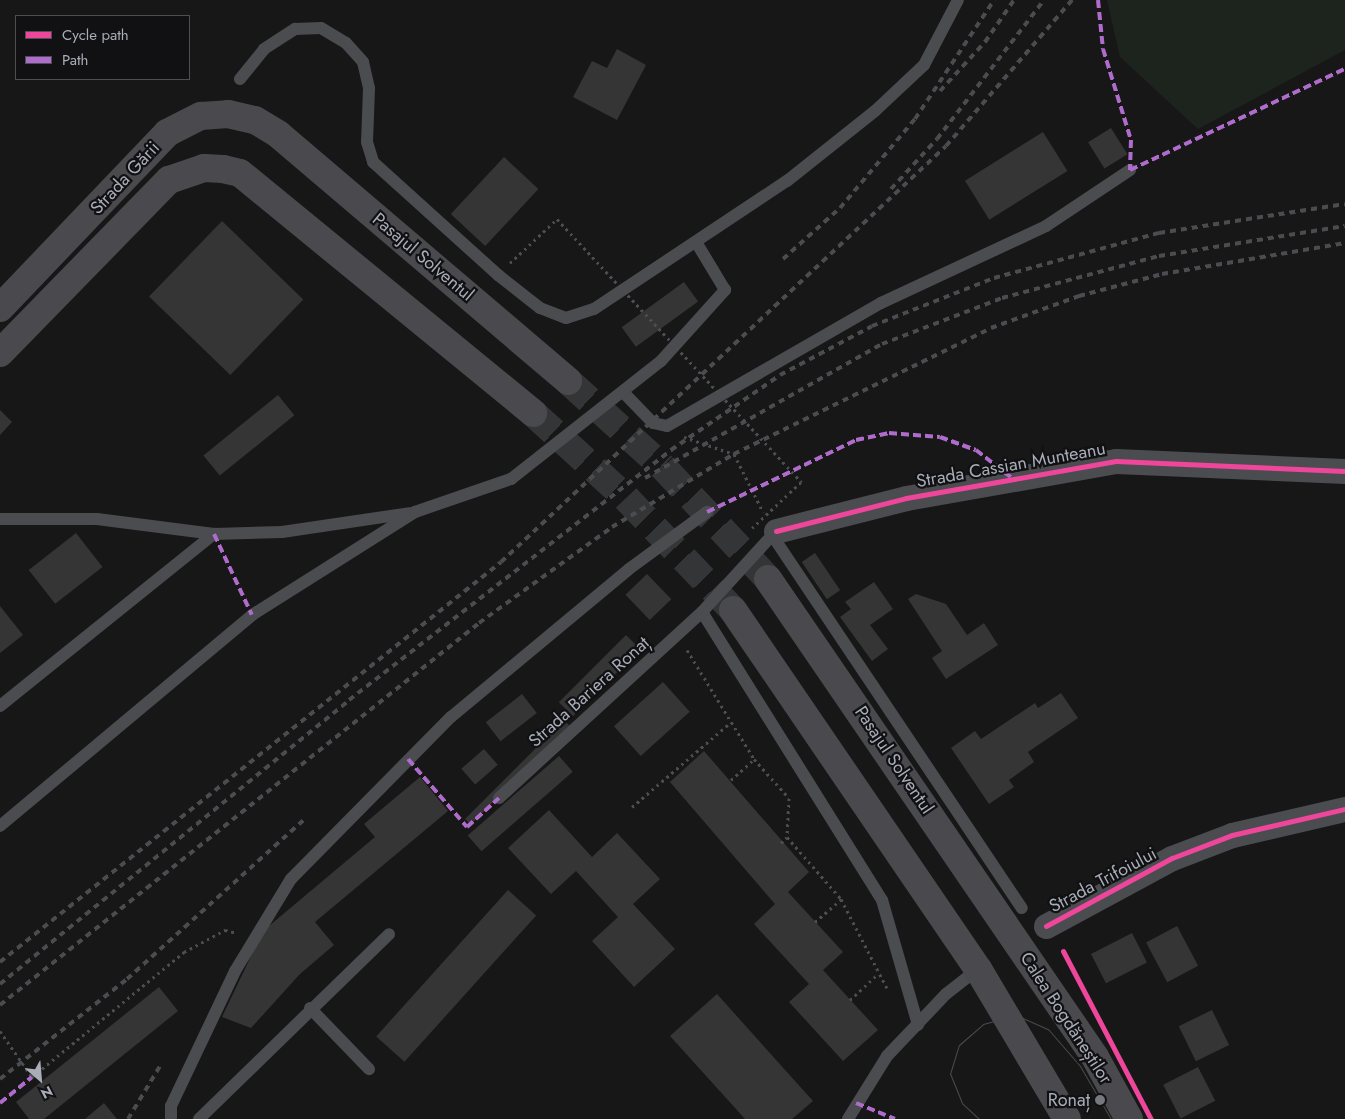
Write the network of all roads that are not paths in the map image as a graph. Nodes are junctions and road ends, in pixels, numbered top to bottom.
1 (958, 0) edge
2 (240, 78) dead end
3 (278, 134) joint
4 (1130, 170) dead end
5 (696, 242) junction
6 (0, 308) edge
7 (0, 353) edge
8 (568, 381) tunnel mouth
9 (623, 392) junction
10 (533, 414) tunnel mouth
11 (1345, 471) edge
12 (415, 512) junction
13 (707, 512) dead end
14 (0, 519) edge
15 (774, 533) junction
16 (214, 534) junction
17 (768, 579) tunnel mouth
18 (733, 610) tunnel mouth
19 (702, 612) junction
20 (0, 706) edge
21 (499, 798) dead end
22 (1345, 809) edge
23 (0, 826) edge
24 (1022, 908) dead end
25 (1046, 926) dead end
26 (389, 934) dead end
27 (1017, 943) joint
28 (978, 968) junction
29 (310, 1008) junction
30 (918, 1025) junction
31 (369, 1070) dead end
32 (171, 1119) edge
33 (198, 1119) edge
34 (848, 1119) edge
35 (1067, 1119) edge
36 (1129, 1119) edge

1 - 5 lane
2 - 5 lane
3 - 6 main road, Strada Gării
3 - 8 main road, Pasajul Solventul
4 - 9 lane
5 - 9 lane
7 - 10 main road, Strada Gării
9 - 12 lane
11 - 15 street, Strada Cassian Munteanu
12 - 16 lane
12 - 23 lane
13 - 32 lane
14 - 16 lane
15 - 19 lane
15 - 24 lane
16 - 20 lane
17 - 27 main road, Pasajul Solventul
18 - 28 main road
19 - 21 lane, Strada Bariera Ronaț
19 - 30 lane
22 - 25 street, Strada Trifoiului
26 - 29 lane
27 - 36 main road, Calea Bogdăneștilor
28 - 30 lane
28 - 35 main road
29 - 31 lane
29 - 33 lane
30 - 34 lane

